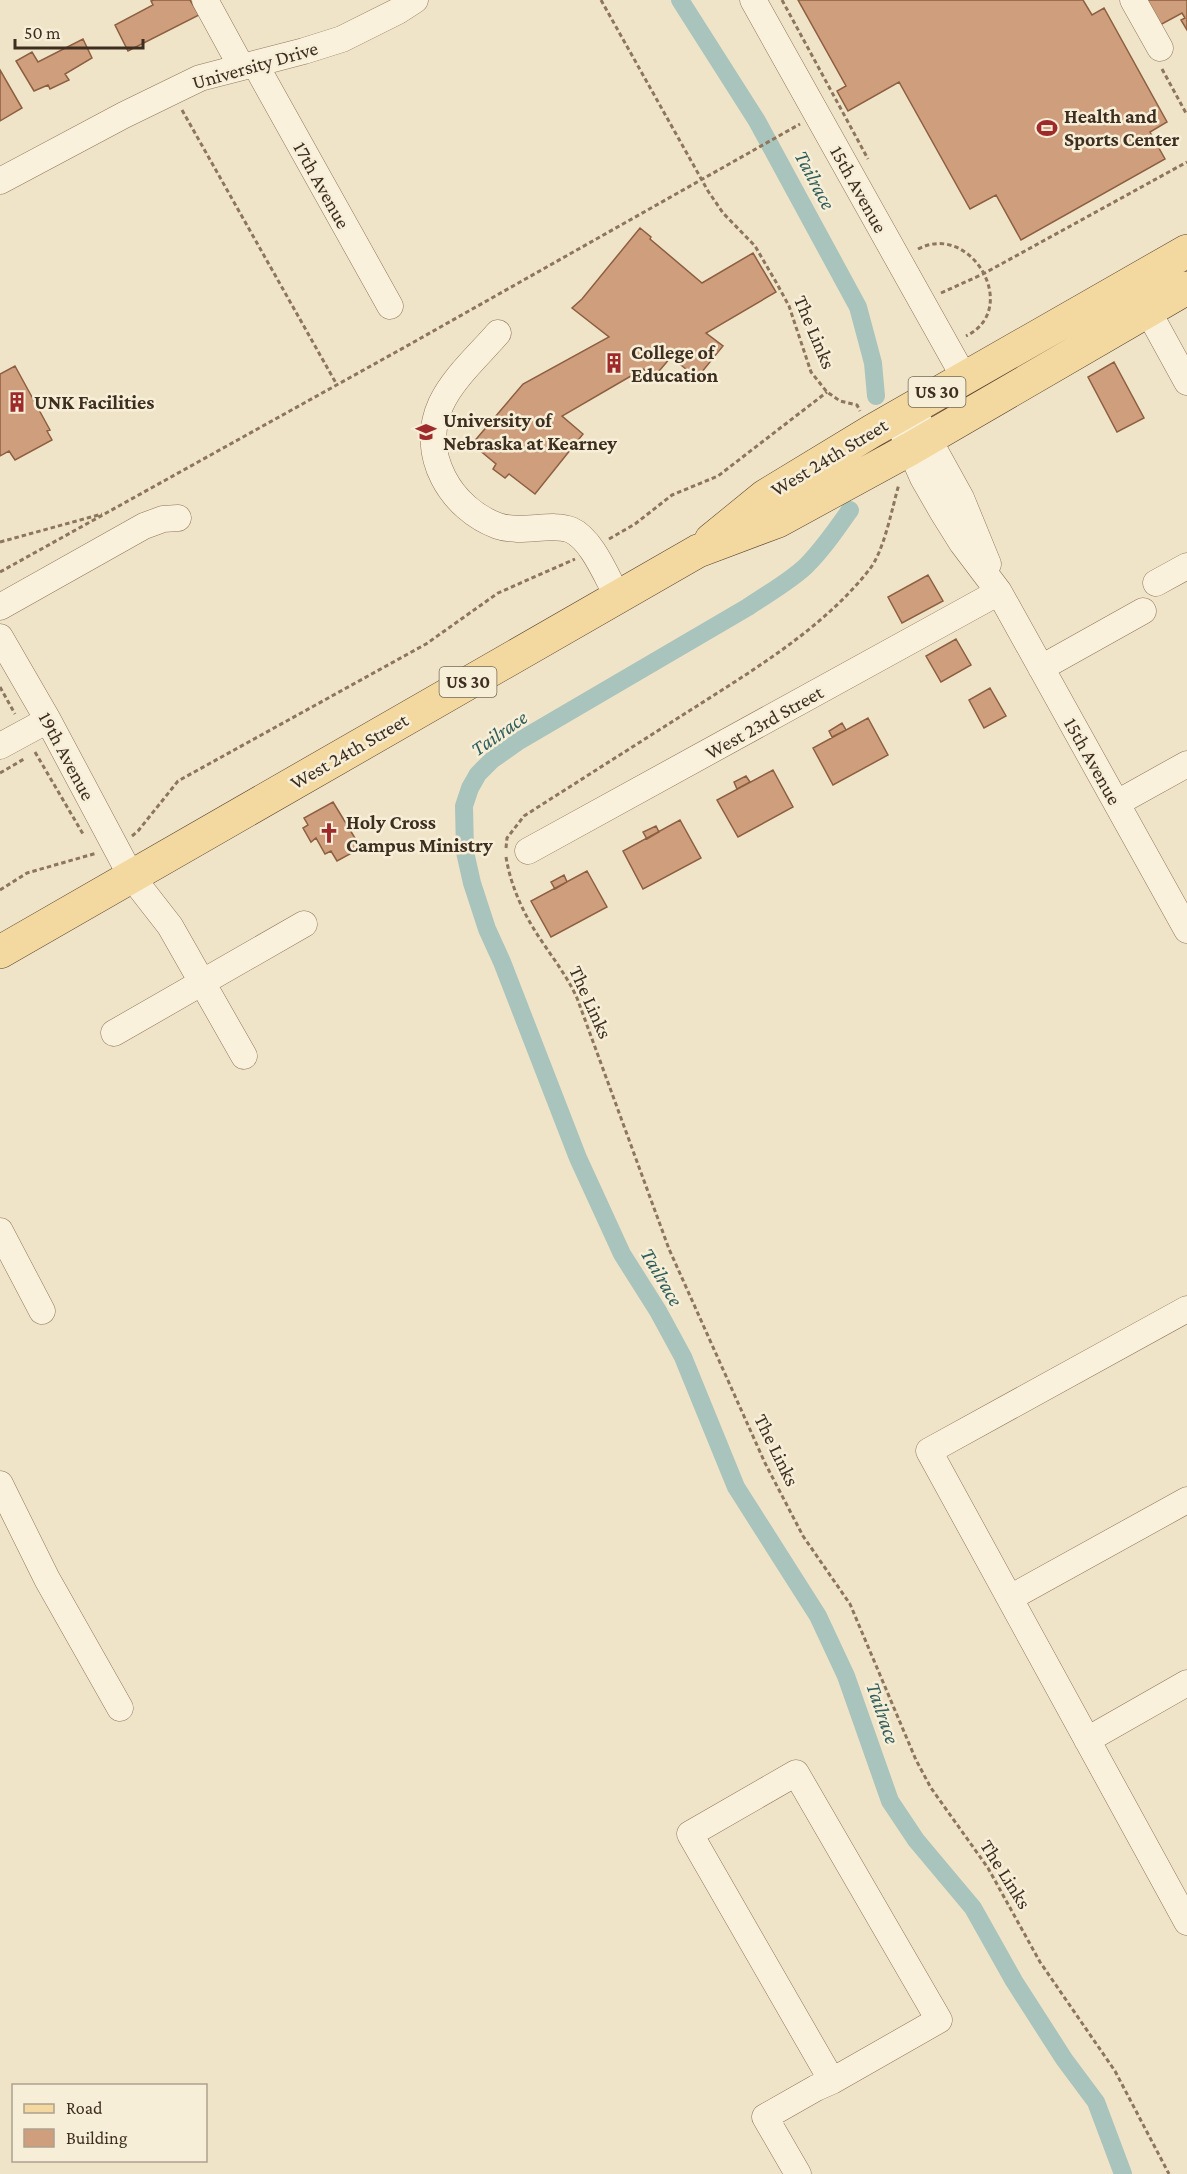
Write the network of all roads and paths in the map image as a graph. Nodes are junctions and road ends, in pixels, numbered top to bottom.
1 (205, 0) edge
2 (415, 0) edge
3 (601, 0) edge
4 (753, 0) edge
5 (1133, 0) edge
6 (1160, 48) dead end
7 (248, 65) junction
8 (178, 104) dead end
9 (792, 128) dead end
10 (1187, 162) edge
11 (701, 179) junction
12 (0, 181) edge
13 (918, 249) dead end
14 (1187, 251) edge
15 (983, 274) junction
16 (1146, 275) junction
17 (1187, 288) edge
18 (941, 292) dead end
19 (390, 306) dead end
20 (1148, 310) junction
21 (498, 333) dead end
22 (965, 336) dead end
23 (964, 377) junction
24 (1187, 382) edge
25 (337, 385) junction
26 (827, 392) junction
27 (893, 418) junction
28 (909, 449) junction
29 (108, 513) junction
30 (178, 518) dead end
31 (0, 542) edge
32 (592, 548) junction
33 (698, 551) junction
34 (1187, 566) edge
35 (0, 572) edge
36 (1156, 583) dead end
37 (999, 592) junction
38 (618, 597) junction
39 (0, 608) edge
40 (1143, 611) dead end
41 (0, 637) edge
42 (1041, 668) junction
43 (48, 720) junction
44 (0, 746) edge
45 (36, 752) dead end
46 (1187, 764) edge
47 (1117, 803) junction
48 (88, 844) dead end
49 (116, 848) junction
50 (528, 851) dead end
51 (131, 876) junction
52 (0, 890) edge
53 (304, 924) dead end
54 (1187, 930) edge
55 (0, 952) edge
56 (202, 982) junction
57 (114, 1033) dead end
58 (244, 1056) dead end
59 (0, 1231) edge
60 (1187, 1309) edge
61 (42, 1311) dead end
62 (0, 1484) edge
63 (1187, 1500) edge
64 (1010, 1598) junction
65 (1187, 1683) edge
66 (120, 1708) dead end
67 (1087, 1740) junction
68 (1177, 1881) edge
69 (1187, 1922) edge
70 (832, 2081) junction
71 (798, 2174) edge
72 (1169, 2174) edge

1 - 7 street, 17th Avenue
2 - 7 street, University Drive
3 - 11 path, The Links
4 - 23 street, 15th Avenue
5 - 6 street
7 - 12 street, University Drive
7 - 19 street, 17th Avenue
8 - 25 path
9 - 11 path
10 - 15 path
11 - 25 path
11 - 26 path, The Links
13 - 15 path
14 - 16 main road, West 24th Street / US 30
15 - 18 path
15 - 22 path
16 - 20 street
16 - 23 main road, West 24th Street / US 30
17 - 20 main road, West 24th Street / US 30
20 - 24 street
20 - 28 main road, West 24th Street / US 30
21 - 32 street
23 - 27 main road, West 24th Street / US 30
25 - 29 path
26 - 27 path, The Links
26 - 32 path
27 - 28 street, 15th Avenue
27 - 33 main road, West 24th Street / US 30
28 - 33 main road, West 24th Street / US 30
28 - 37 street, 15th Avenue
28 - 72 path, The Links
29 - 31 path
29 - 35 path
30 - 39 street
32 - 38 street
32 - 49 path
33 - 38 main road, West 24th Street / US 30
34 - 36 street
37 - 42 street, 15th Avenue
37 - 50 street, West 23rd Street
38 - 51 main road, West 24th Street / US 30
40 - 42 street
41 - 43 street, 19th Avenue
42 - 47 street, 15th Avenue
43 - 44 street
43 - 49 street, 19th Avenue
45 - 48 path
46 - 47 street
47 - 54 street, 15th Avenue
49 - 51 street, 19th Avenue
49 - 52 path
51 - 55 main road, West 24th Street / US 30
51 - 56 street, 19th Avenue
53 - 56 street
56 - 57 street
56 - 58 street, 19th Avenue
59 - 61 street
60 - 64 street
62 - 66 street
63 - 64 street
64 - 67 street
65 - 67 street
67 - 68 street
68 - 69 street
70 - 70 street
70 - 71 street

